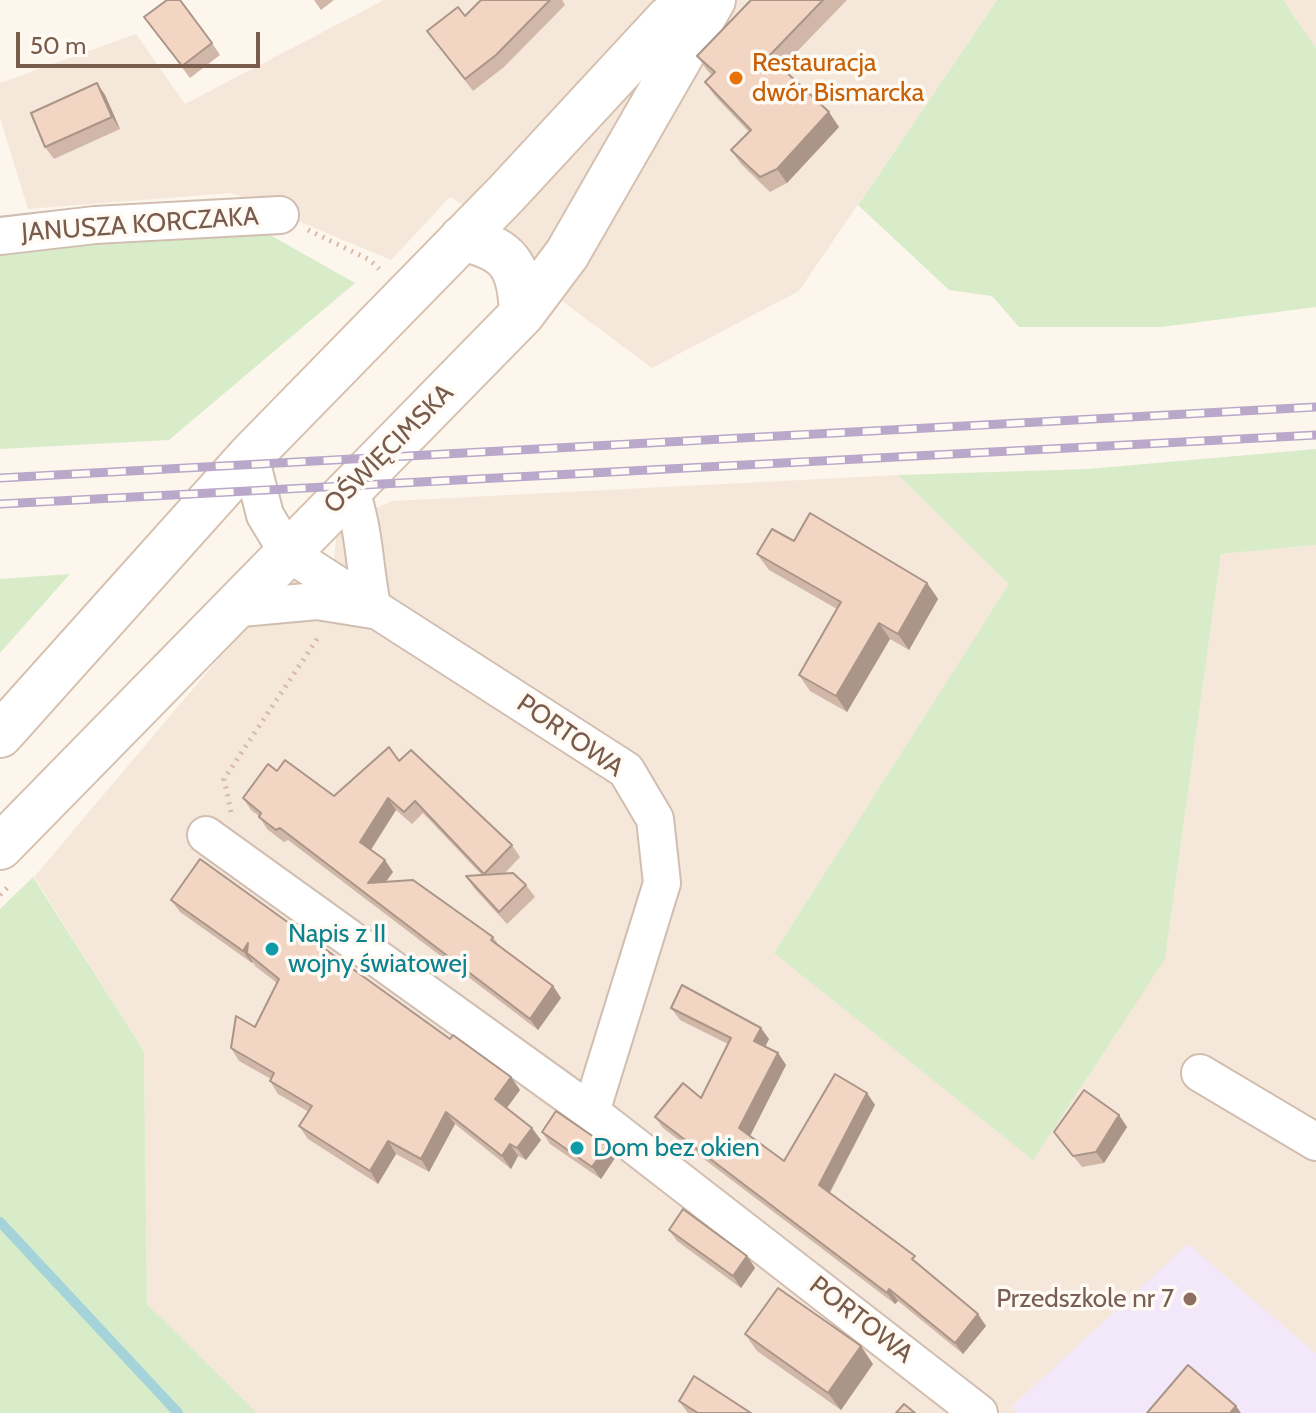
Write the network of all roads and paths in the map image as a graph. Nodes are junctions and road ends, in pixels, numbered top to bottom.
1 (693, 0) edge
2 (713, 0) edge
3 (295, 223) joint
4 (0, 236) edge
5 (462, 238) junction
6 (386, 275) dead end
7 (522, 314) junction
8 (250, 456) junction
9 (350, 490) junction
10 (288, 553) junction
11 (230, 609) junction
12 (373, 610) junction
13 (322, 630) dead end
14 (0, 735) edge
15 (220, 830) joint
16 (10, 861) edge
17 (0, 895) edge
18 (1200, 1073) dead end
19 (591, 1112) junction
20 (1316, 1142) edge
21 (979, 1413) edge

1 - 5 main road
2 - 7 main road, OŚWIĘCIMSKA
3 - 4 street, JANUSZA KORCZAKA
3 - 6 path
5 - 7 main road
5 - 8 main road
7 - 9 main road, OŚWIĘCIMSKA
8 - 10 street
8 - 14 main road
9 - 10 main road, OŚWIĘCIMSKA
9 - 12 street
10 - 11 main road, OŚWIĘCIMSKA
10 - 12 street, PORTOWA
11 - 12 street, PORTOWA
11 - 16 main road, OŚWIĘCIMSKA
12 - 19 street, PORTOWA
13 - 15 path
15 - 19 street, PORTOWA
16 - 17 path
18 - 20 street
19 - 21 street, PORTOWA

